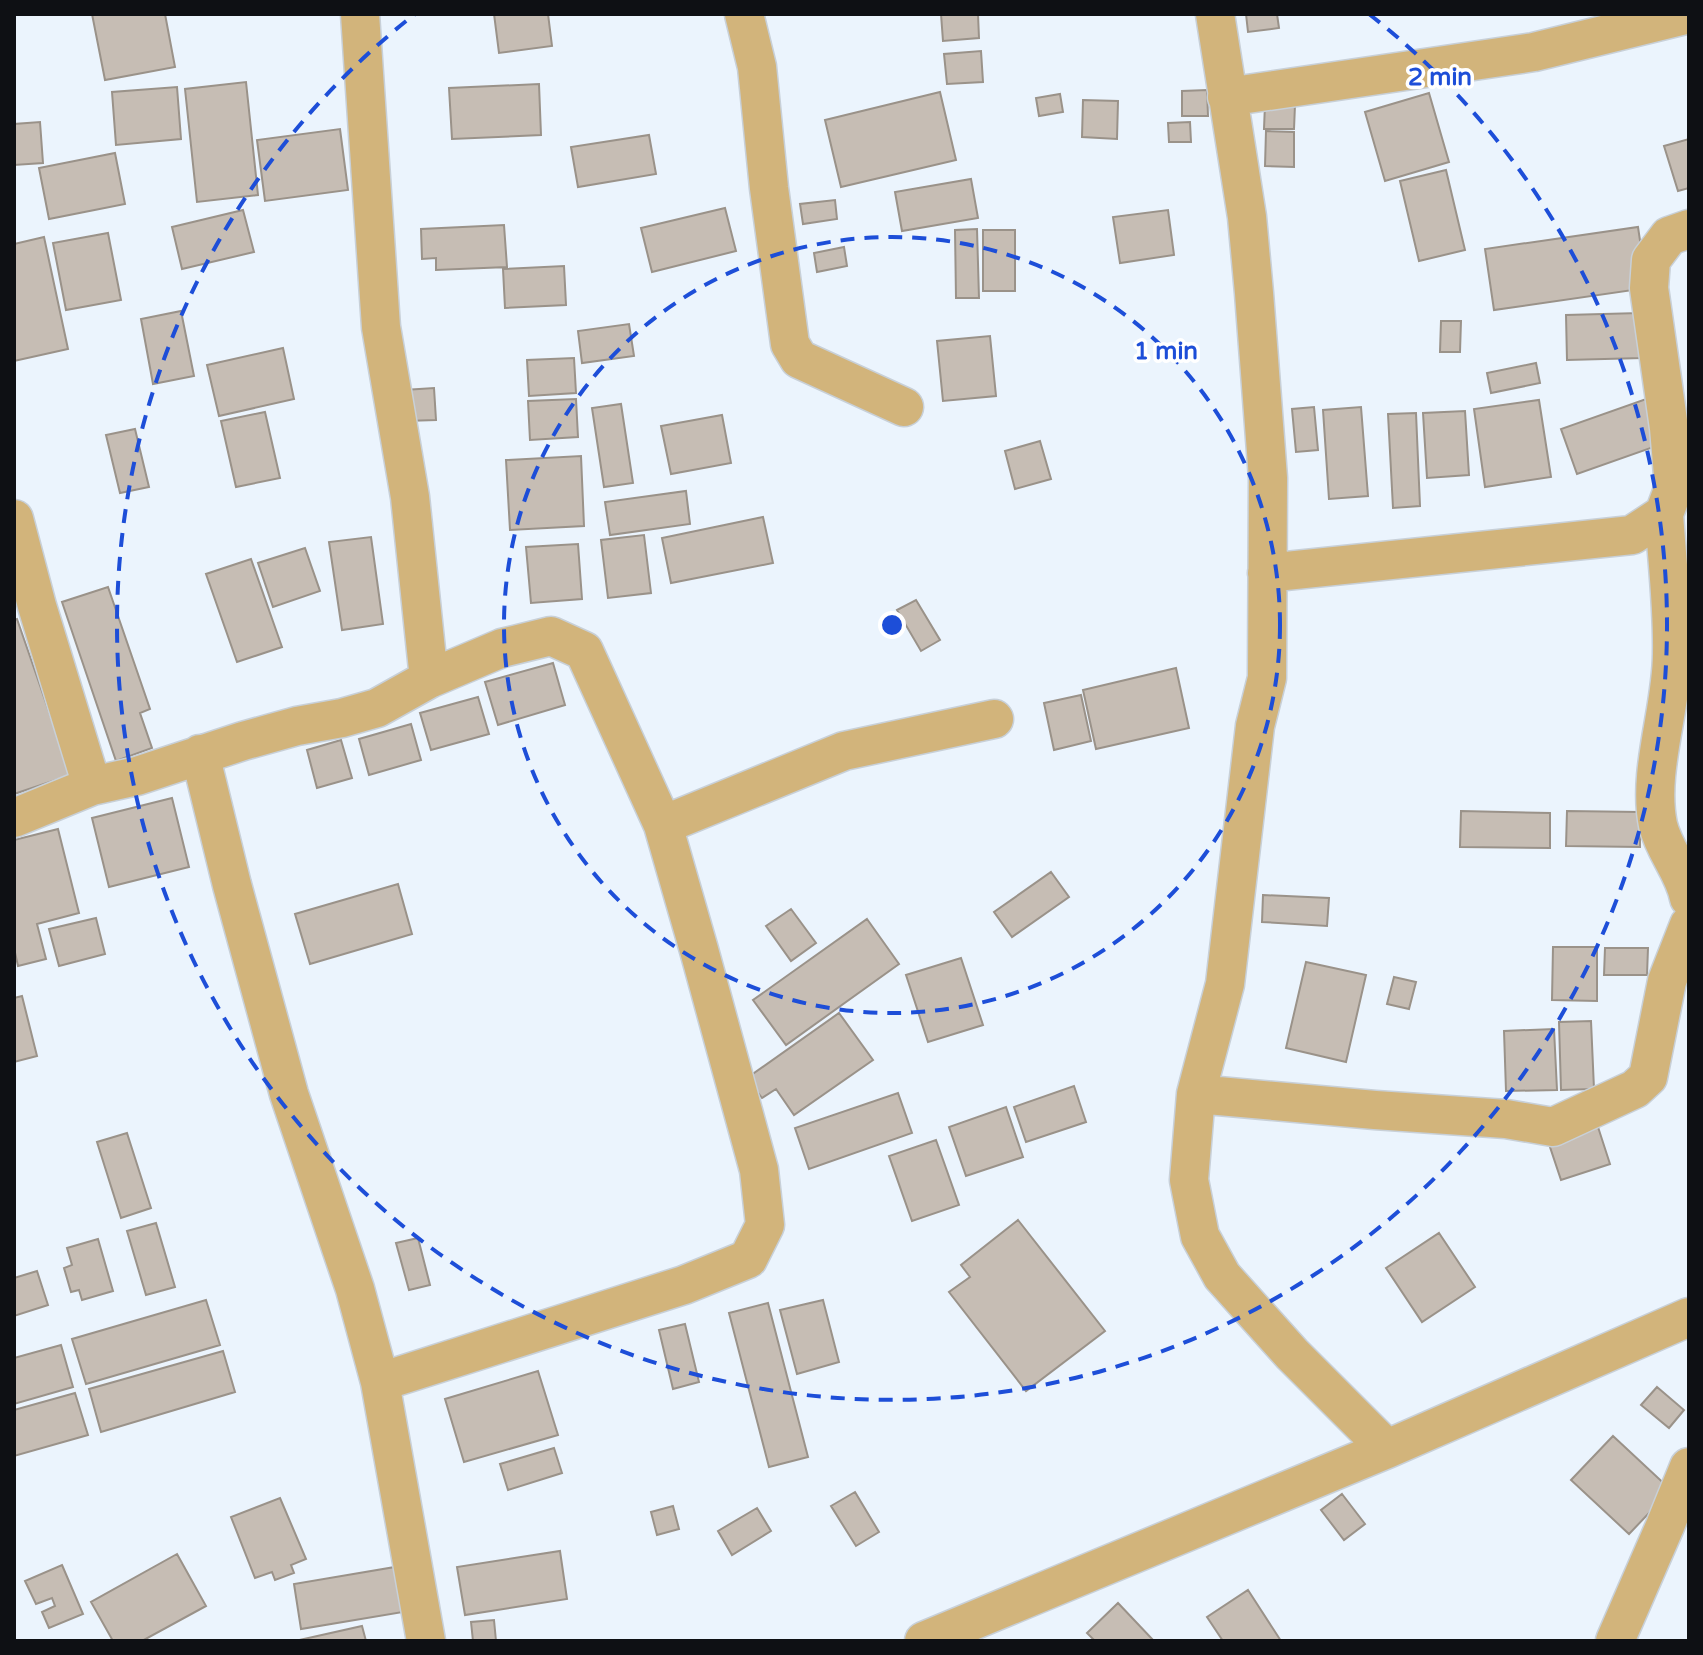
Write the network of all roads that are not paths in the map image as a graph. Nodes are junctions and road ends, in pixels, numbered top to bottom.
1 (360, 14) edge
2 (744, 14) edge
3 (1215, 14) edge
4 (1689, 14) edge
5 (1227, 97) junction
6 (1689, 229) edge
7 (904, 407) dead end
8 (1664, 514) junction
9 (14, 519) edge
10 (1267, 573) junction
11 (429, 679) junction
12 (994, 719) dead end
13 (200, 754) junction
14 (92, 786) junction
15 (14, 818) edge
16 (663, 825) junction
17 (1689, 898) edge
18 (1689, 925) edge
19 (1196, 1094) junction
20 (1689, 1317) edge
21 (380, 1382) junction
22 (1387, 1449) junction
23 (1689, 1467) edge
24 (426, 1641) edge
25 (924, 1641) edge
26 (1615, 1641) edge

1 - 11 street
2 - 7 street
3 - 5 street
4 - 5 street
5 - 10 street
6 - 8 street
8 - 10 street
8 - 17 street
9 - 14 street
10 - 19 street
11 - 13 street
11 - 16 street
12 - 16 street
13 - 14 street
13 - 21 street
14 - 15 street
16 - 21 street
18 - 19 street
19 - 22 street
20 - 22 street
21 - 24 street
22 - 25 street
23 - 26 street

